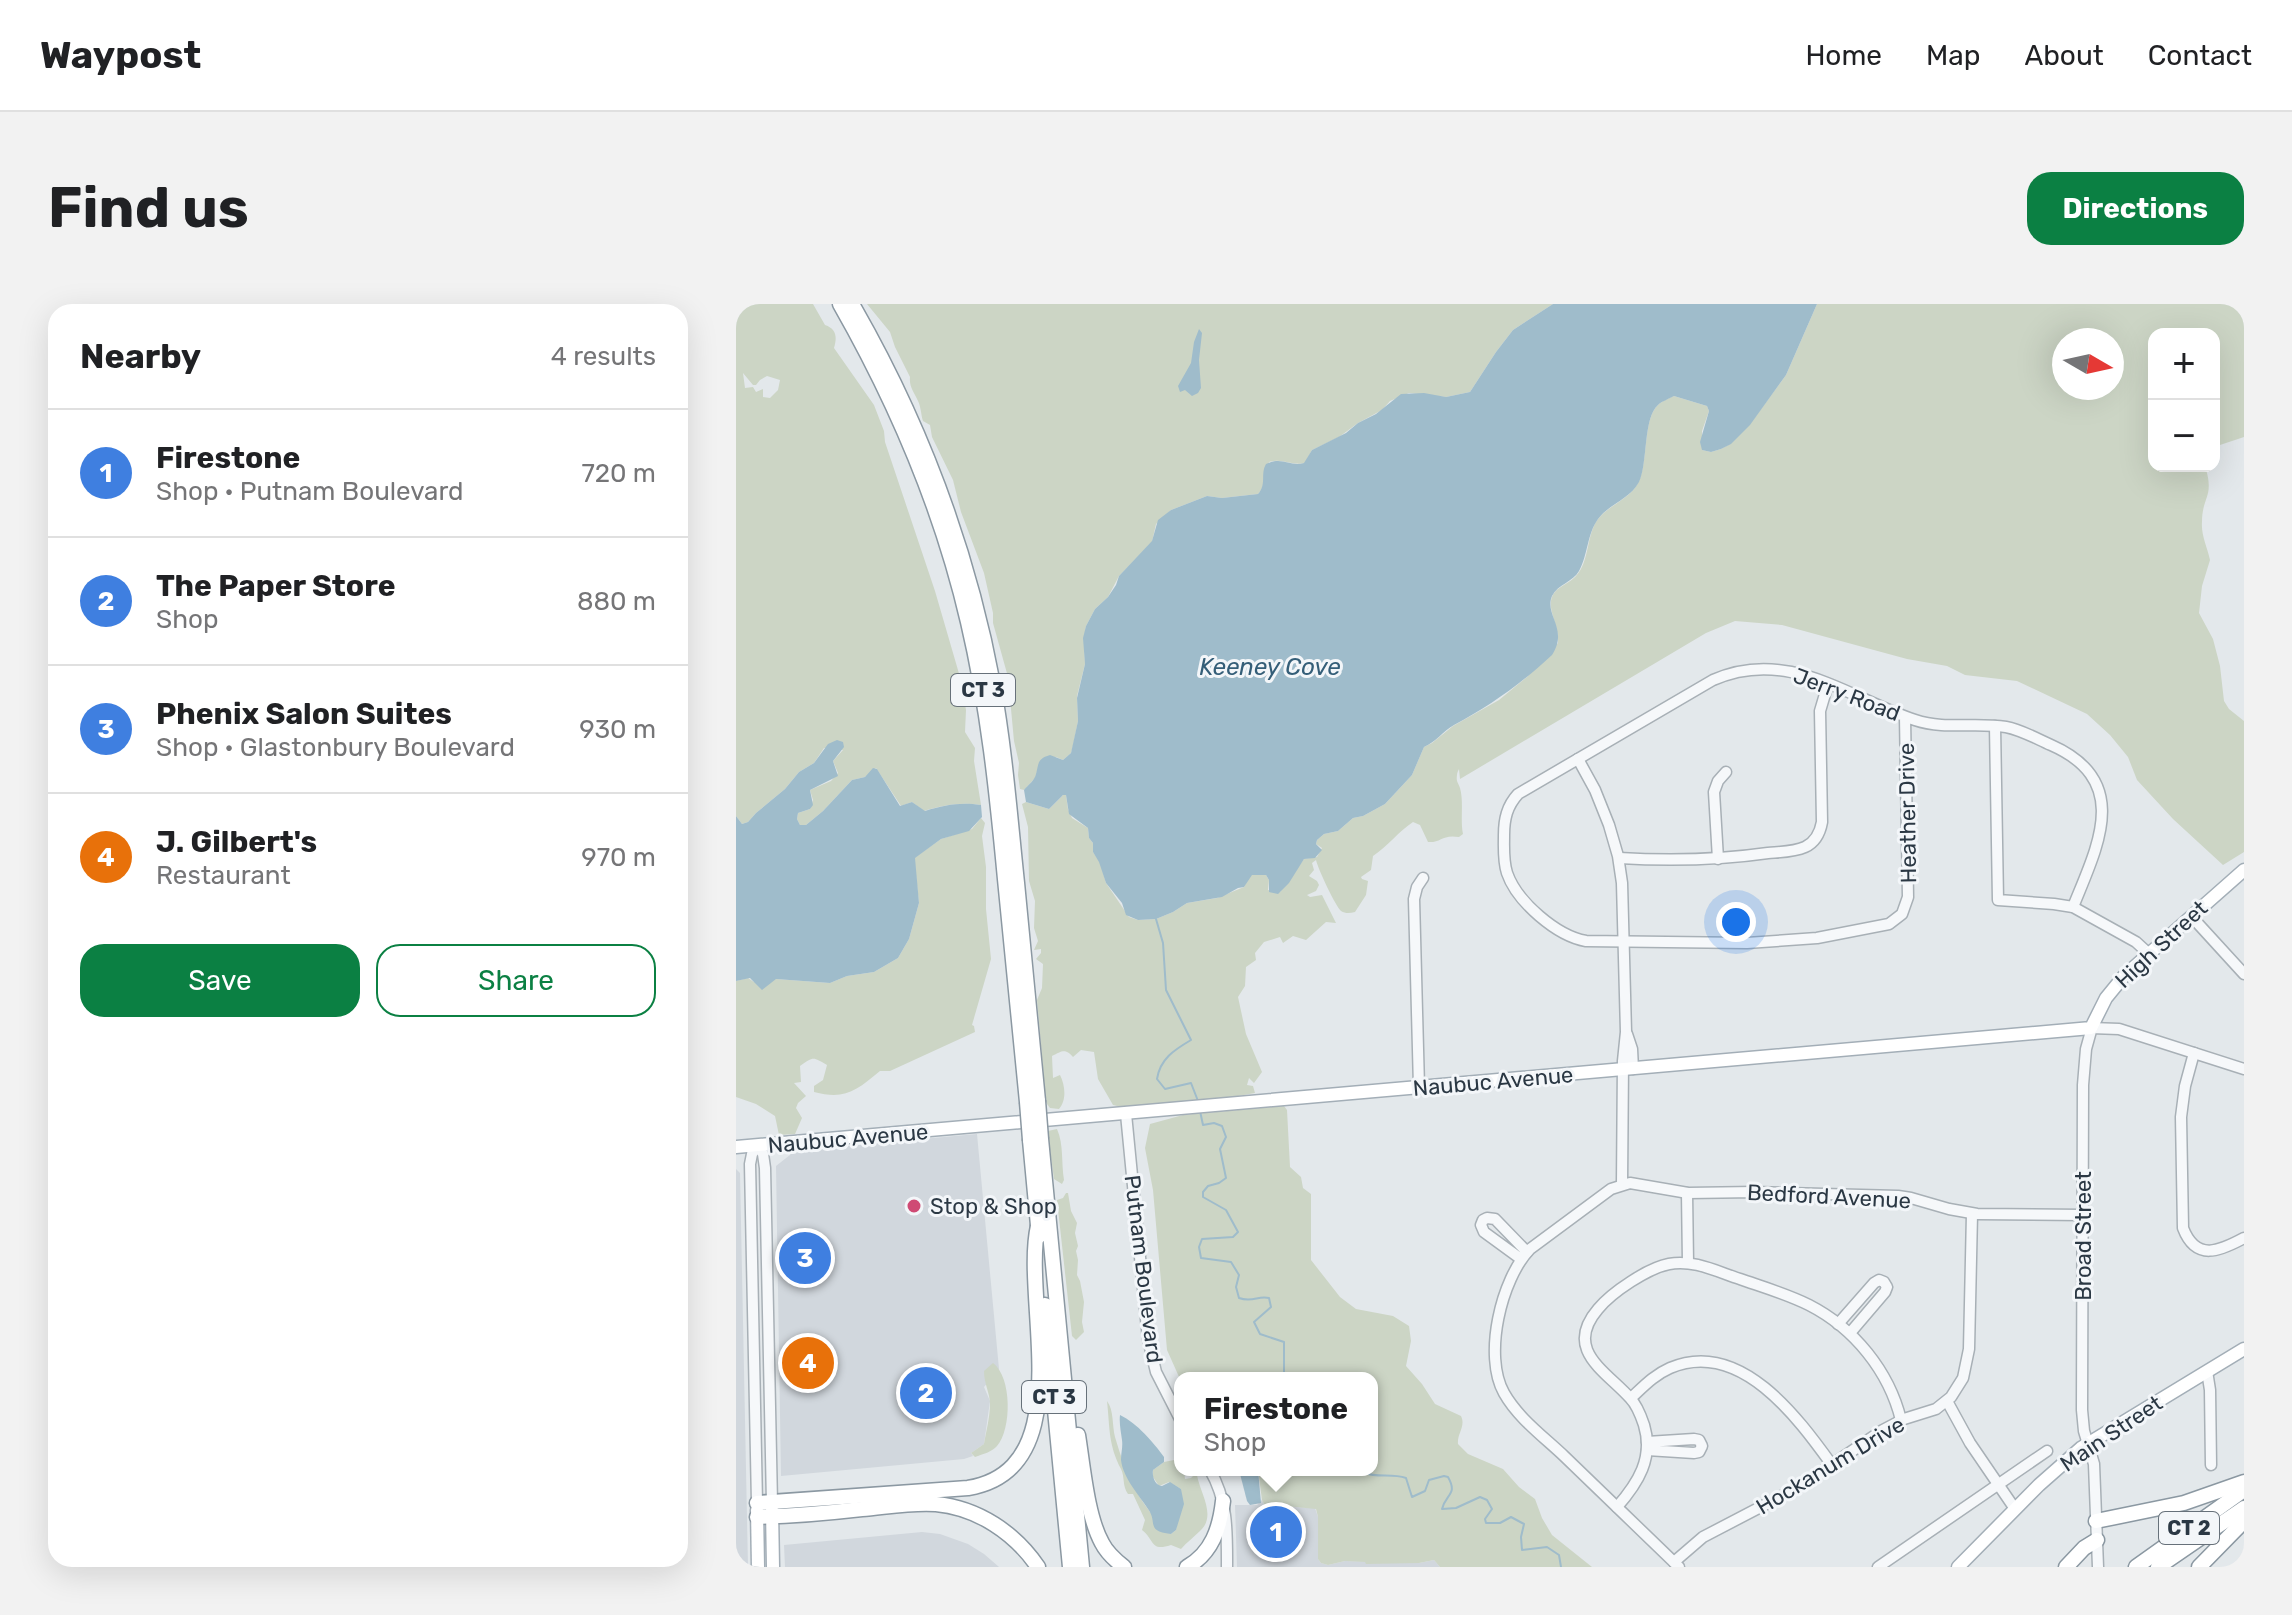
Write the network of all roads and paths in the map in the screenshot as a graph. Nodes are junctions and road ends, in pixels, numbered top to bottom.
1 (840, 304) edge
2 (852, 304) edge
3 (1828, 684) junction
4 (1905, 717) junction
5 (1995, 726) junction
6 (1578, 759) junction
7 (1726, 772) dead end
8 (1619, 858) junction
9 (1718, 859) junction
10 (2244, 870) edge
11 (1423, 878) dead end
12 (2073, 907) junction
13 (2191, 916) junction
14 (1625, 942) junction
15 (2148, 953) junction
16 (2244, 974) edge
17 (2091, 1028) junction
18 (2194, 1053) junction
19 (2244, 1069) edge
20 (1628, 1070) junction
21 (1419, 1087) junction
22 (1032, 1102) junction
23 (1126, 1114) junction
24 (1036, 1140) junction
25 (758, 1145) junction
26 (736, 1147) edge
27 (1622, 1184) junction
28 (1687, 1193) junction
29 (1972, 1214) junction
30 (2083, 1215) junction
31 (1038, 1226) junction
32 (2244, 1238) edge
33 (1688, 1263) junction
34 (752, 1303) junction
35 (767, 1303) junction
36 (753, 1317) junction
37 (768, 1317) junction
38 (1838, 1324) junction
39 (1850, 1333) junction
40 (2244, 1349) edge
41 (1062, 1355) junction
42 (2207, 1371) junction
43 (1631, 1398) junction
44 (1947, 1401) junction
45 (1174, 1408) edge
46 (1901, 1420) junction
47 (2087, 1444) junction
48 (2047, 1451) dead end
49 (1832, 1465) junction
50 (2211, 1465) dead end
51 (1213, 1476) edge
52 (2244, 1482) edge
53 (1998, 1484) junction
54 (2244, 1490) edge
55 (1223, 1501) junction
56 (1617, 1507) junction
57 (2244, 1508) edge
58 (2015, 1509) junction
59 (764, 1510) junction
60 (2096, 1521) junction
61 (2244, 1521) edge
62 (2097, 1540) junction
63 (1677, 1564) edge
64 (758, 1567) edge
65 (773, 1567) edge
66 (1038, 1567) edge
67 (1070, 1567) edge
68 (1082, 1567) edge
69 (1124, 1567) edge
70 (1187, 1567) edge
71 (1227, 1567) edge
72 (1878, 1567) edge
73 (1958, 1567) edge
74 (2066, 1567) edge
75 (2098, 1567) edge
76 (2136, 1567) edge
77 (2158, 1567) edge
78 (2199, 1567) edge

1 - 22 highway, CT 3
2 - 22 highway, CT 3
3 - 4 street, Jerry Road
3 - 6 street, Jerry Road
3 - 9 street
4 - 5 street, Jerry Road
4 - 14 street, Heather Drive
5 - 12 street
5 - 12 street, Jerry Road
6 - 8 street
6 - 14 street, Jerry Road
7 - 9 street
8 - 9 street
8 - 14 street
10 - 13 main road, High Street
11 - 21 street
12 - 15 street
13 - 15 main road, High Street
13 - 16 street
14 - 20 street
15 - 17 main road, High Street
17 - 18 street, Naubuc Avenue
17 - 20 main road, Naubuc Avenue
17 - 30 street, Broad Street
18 - 19 street, Naubuc Avenue
18 - 32 street
20 - 21 main road, Naubuc Avenue
20 - 27 street
21 - 23 main road, Naubuc Avenue
22 - 24 highway, CT 3, bridge
23 - 25 main road, Naubuc Avenue
23 - 45 street, Putnam Boulevard
24 - 31 highway, CT 3
24 - 41 highway, CT 3
25 - 26 main road, Naubuc Avenue
25 - 34 street
25 - 35 street
27 - 28 street, Bedford Avenue
27 - 56 street
28 - 29 street, Bedford Avenue
28 - 33 street
29 - 30 street, Bedford Avenue
29 - 44 street
30 - 47 street, Broad Street
31 - 59 highway
31 - 67 highway, CT 3
33 - 38 street
33 - 43 street
34 - 35 street
34 - 36 street
35 - 37 street
36 - 37 street
36 - 59 street
37 - 59 street
38 - 39 street
38 - 39 street
39 - 46 street
40 - 42 main road, Main Street
41 - 68 highway, CT 3
41 - 69 highway
42 - 47 main road, Main Street
42 - 50 street
43 - 49 street
43 - 56 street
44 - 46 street, Hockanum Drive
44 - 53 street
46 - 49 street, Hockanum Drive
47 - 58 main road, Main Street
47 - 60 street, Broad Street
48 - 53 street
49 - 63 street, Hockanum Drive
51 - 55 street
52 - 60 highway
53 - 58 street
53 - 72 street
54 - 76 highway, CT 2
55 - 70 highway
55 - 71 street
56 - 63 street
57 - 77 highway, CT 2
58 - 73 main road, Main Street
59 - 64 main road
59 - 65 main road
59 - 66 highway
60 - 62 street, Broad Street
61 - 78 highway
62 - 74 highway
62 - 75 street, Broad Street

